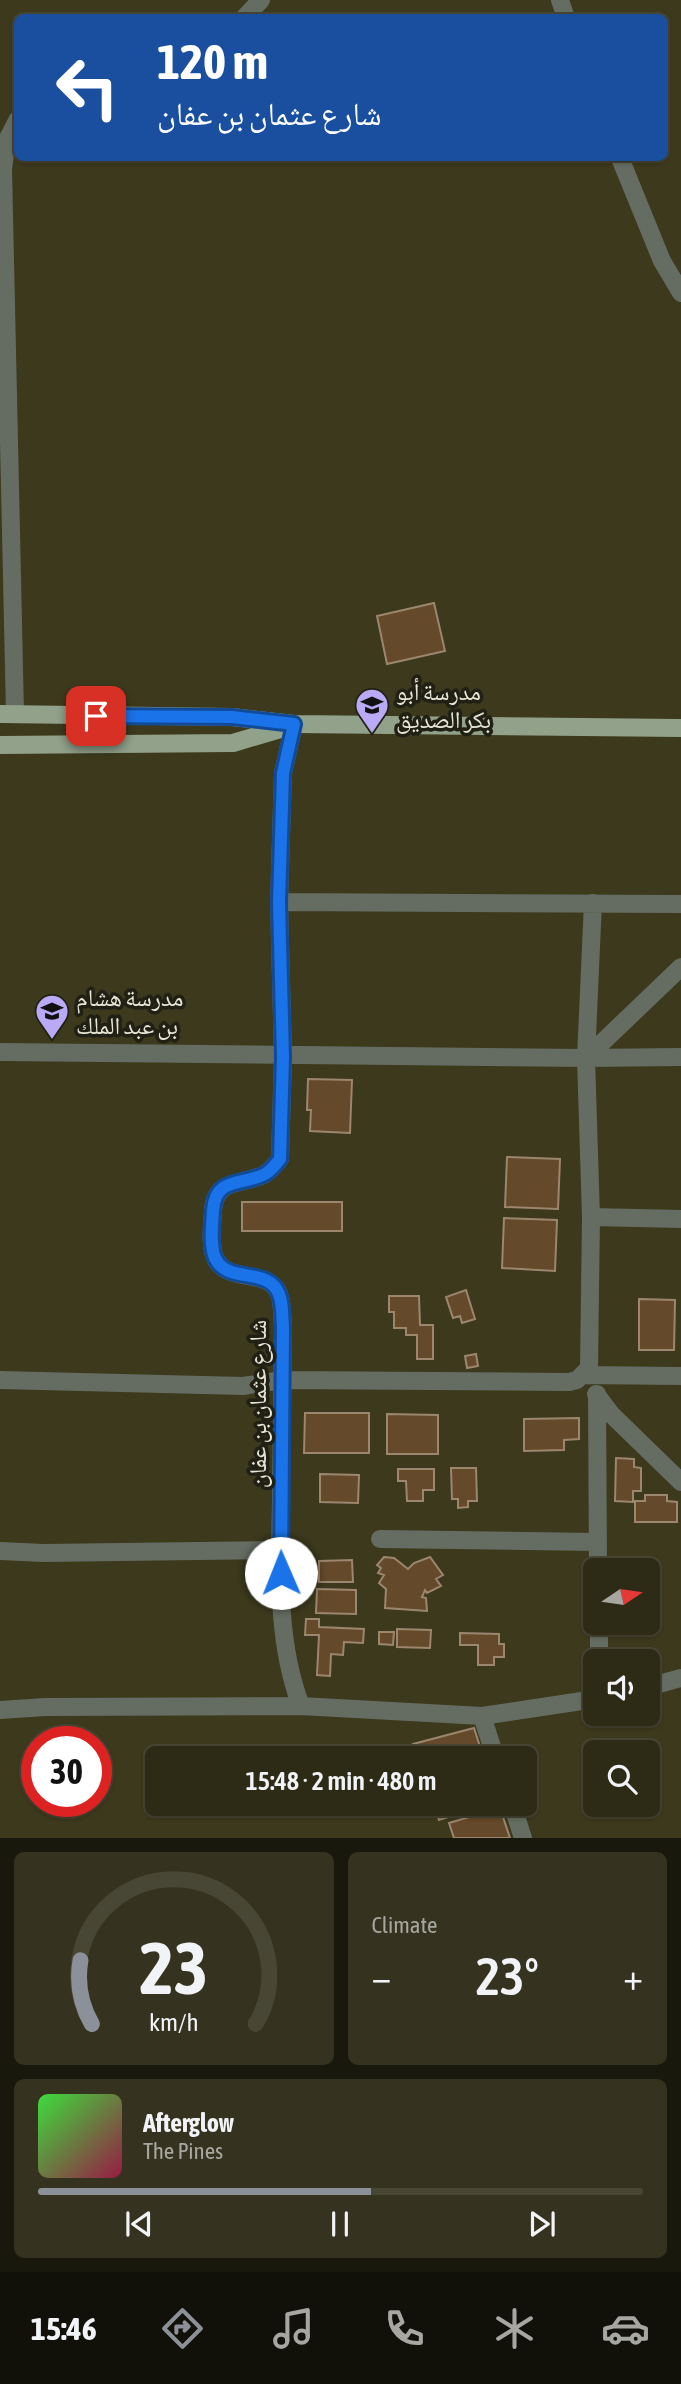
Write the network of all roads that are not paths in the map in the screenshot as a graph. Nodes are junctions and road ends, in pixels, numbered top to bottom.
1 (261, 0) edge
2 (248, 14) edge
3 (14, 127) edge
4 (621, 161) edge
5 (2, 166) edge
6 (681, 293) edge
7 (7, 714) edge
8 (294, 724) junction
9 (681, 726) edge
10 (0, 745) edge
11 (279, 902) junction
12 (593, 903) junction
13 (681, 904) edge
14 (681, 967) edge
15 (0, 1052) edge
16 (283, 1057) junction
17 (681, 1057) edge
18 (586, 1058) junction
19 (591, 1217) junction
20 (681, 1219) edge
21 (584, 1375) junction
22 (681, 1376) edge
23 (0, 1380) edge
24 (282, 1380) junction
25 (597, 1394) junction
26 (681, 1482) edge
27 (380, 1539) dead end
28 (598, 1542) junction
29 (280, 1550) junction
30 (0, 1551) edge
31 (598, 1558) edge
32 (681, 1678) edge
33 (660, 1684) edge
34 (583, 1701) edge
35 (300, 1706) junction
36 (0, 1710) edge
37 (482, 1716) junction
38 (492, 1746) edge
39 (516, 1816) edge
40 (523, 1838) edge

1 - 2 street
3 - 5 street
4 - 6 street
5 - 7 street
7 - 8 main road
8 - 9 main road
8 - 10 main road
8 - 11 street
11 - 12 street
11 - 16 street
12 - 13 street
12 - 18 street
14 - 18 street
15 - 16 street
16 - 18 street
16 - 24 street, شارع عثمان بن عفان
17 - 18 street
18 - 19 street
19 - 20 street
19 - 21 street
21 - 22 street
21 - 24 street
21 - 25 street
23 - 24 street
24 - 29 street, شارع عثمان بن عفان
25 - 26 street
25 - 28 street
27 - 28 street
28 - 31 street
29 - 30 street
29 - 35 street, شارع عثمان بن عفان
32 - 33 street
34 - 37 street
35 - 36 street
35 - 37 street
37 - 38 street
39 - 40 street

